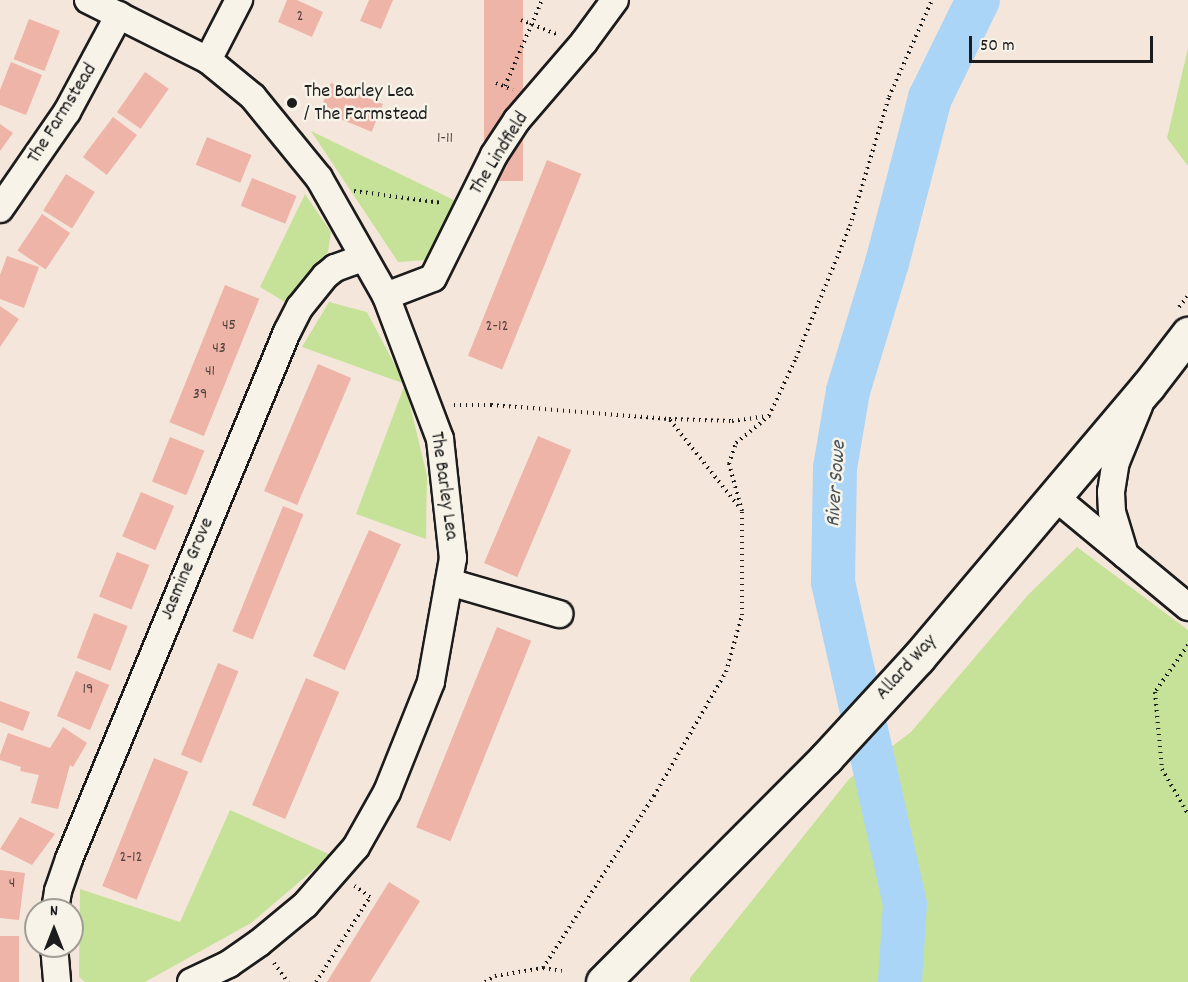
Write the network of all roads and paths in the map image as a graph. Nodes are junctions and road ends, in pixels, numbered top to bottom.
1 (88, 0) edge
2 (239, 0) edge
3 (542, 0) edge
4 (932, 0) edge
5 (605, 4) edge
6 (119, 15) junction
7 (521, 20) dead end
8 (532, 24) junction
9 (582, 44) junction
10 (208, 60) junction
11 (505, 86) dead end
12 (324, 187) junction
13 (469, 206) junction
14 (0, 209) edge
15 (363, 258) junction
16 (386, 297) junction
17 (1188, 334) edge
18 (1148, 386) junction
19 (430, 412) junction
20 (769, 416) junction
21 (669, 419) junction
22 (1055, 497) junction
23 (742, 511) junction
24 (1125, 555) junction
25 (449, 582) junction
26 (1188, 607) edge
27 (559, 614) dead end
28 (1188, 645) edge
29 (1188, 814) edge
30 (335, 872) junction
31 (57, 898) edge
32 (55, 958) edge
33 (543, 968) junction
34 (562, 971) dead end
35 (57, 982) edge
36 (191, 982) edge
37 (316, 982) edge
38 (485, 982) edge
39 (603, 982) edge

1 - 6 street, The Barley Lea
2 - 10 street
3 - 8 path
4 - 20 path
5 - 9 street, The Lindfield
6 - 10 street, The Barley Lea
6 - 14 street, The Farmstead
7 - 8 path
8 - 9 path
8 - 11 path
9 - 13 street, The Lindfield
10 - 12 street, The Barley Lea
12 - 13 path
12 - 15 street, The Barley Lea
13 - 16 street, The Lindfield
15 - 16 street, The Barley Lea
15 - 31 street, Jasmine Grove
16 - 19 street, The Barley Lea
17 - 18 main road, Allard Way
18 - 22 main road, Allard Way
18 - 24 street
19 - 21 path
19 - 25 street, The Barley Lea
20 - 21 path
20 - 23 path
21 - 23 path
22 - 24 street
22 - 39 main road, Allard Way
23 - 33 path
24 - 26 street
25 - 27 street
25 - 30 street, The Barley Lea
28 - 29 path
30 - 36 street, The Barley Lea
30 - 37 path
32 - 35 street
33 - 34 path
33 - 38 path

